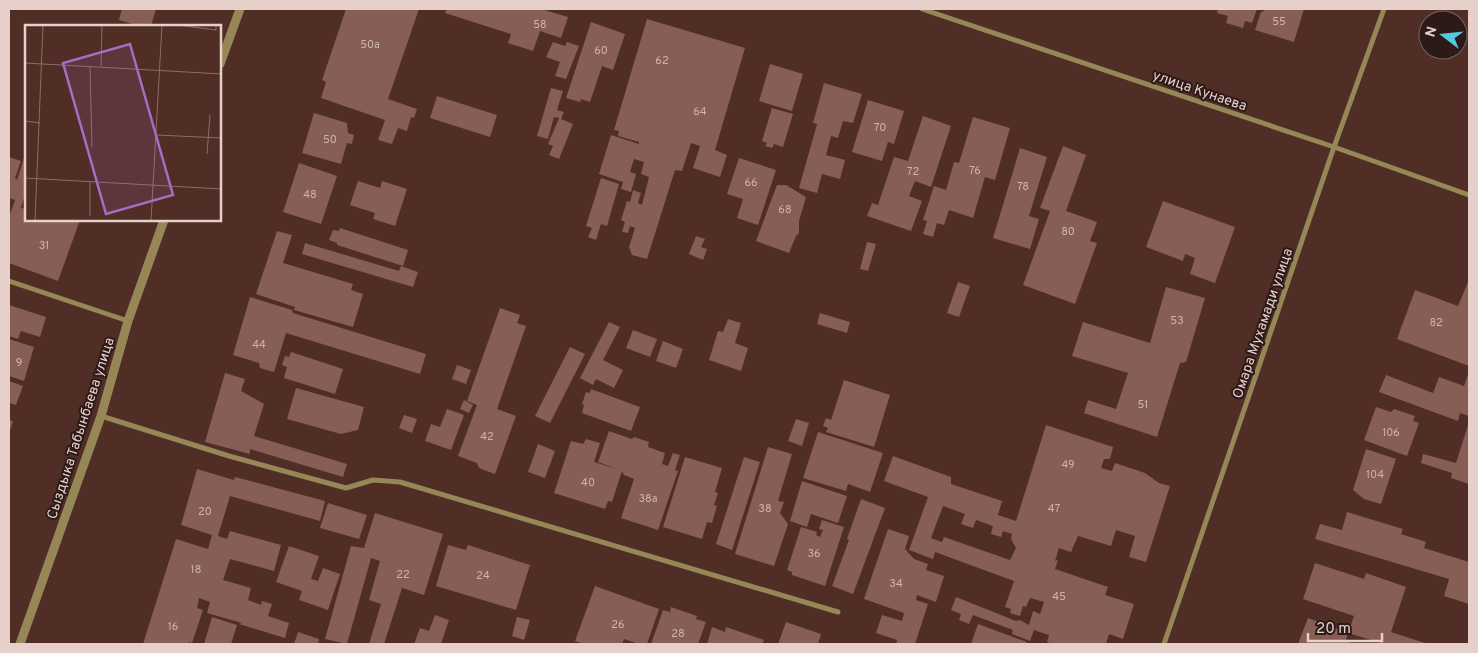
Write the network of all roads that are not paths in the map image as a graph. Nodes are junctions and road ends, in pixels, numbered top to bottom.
1 (240, 9) edge
2 (922, 9) edge
3 (1384, 9) edge
4 (221, 61) edge
5 (1334, 147) junction
6 (1469, 195) edge
7 (164, 221) edge
8 (9, 281) edge
9 (128, 321) junction
10 (101, 416) junction
11 (838, 612) dead end
12 (20, 644) edge
13 (1164, 644) edge

1 - 4 street
2 - 5 street, улица Кунаева
3 - 5 street, Омара Мухамади улица
5 - 6 street, улица Кунаева
5 - 13 street, Омара Мухамади улица
7 - 9 street, Сыздыка Табынбаева улица
8 - 9 street
9 - 10 street, Сыздыка Табынбаева улица
10 - 11 street
10 - 12 street, Сыздыка Табынбаева улица

